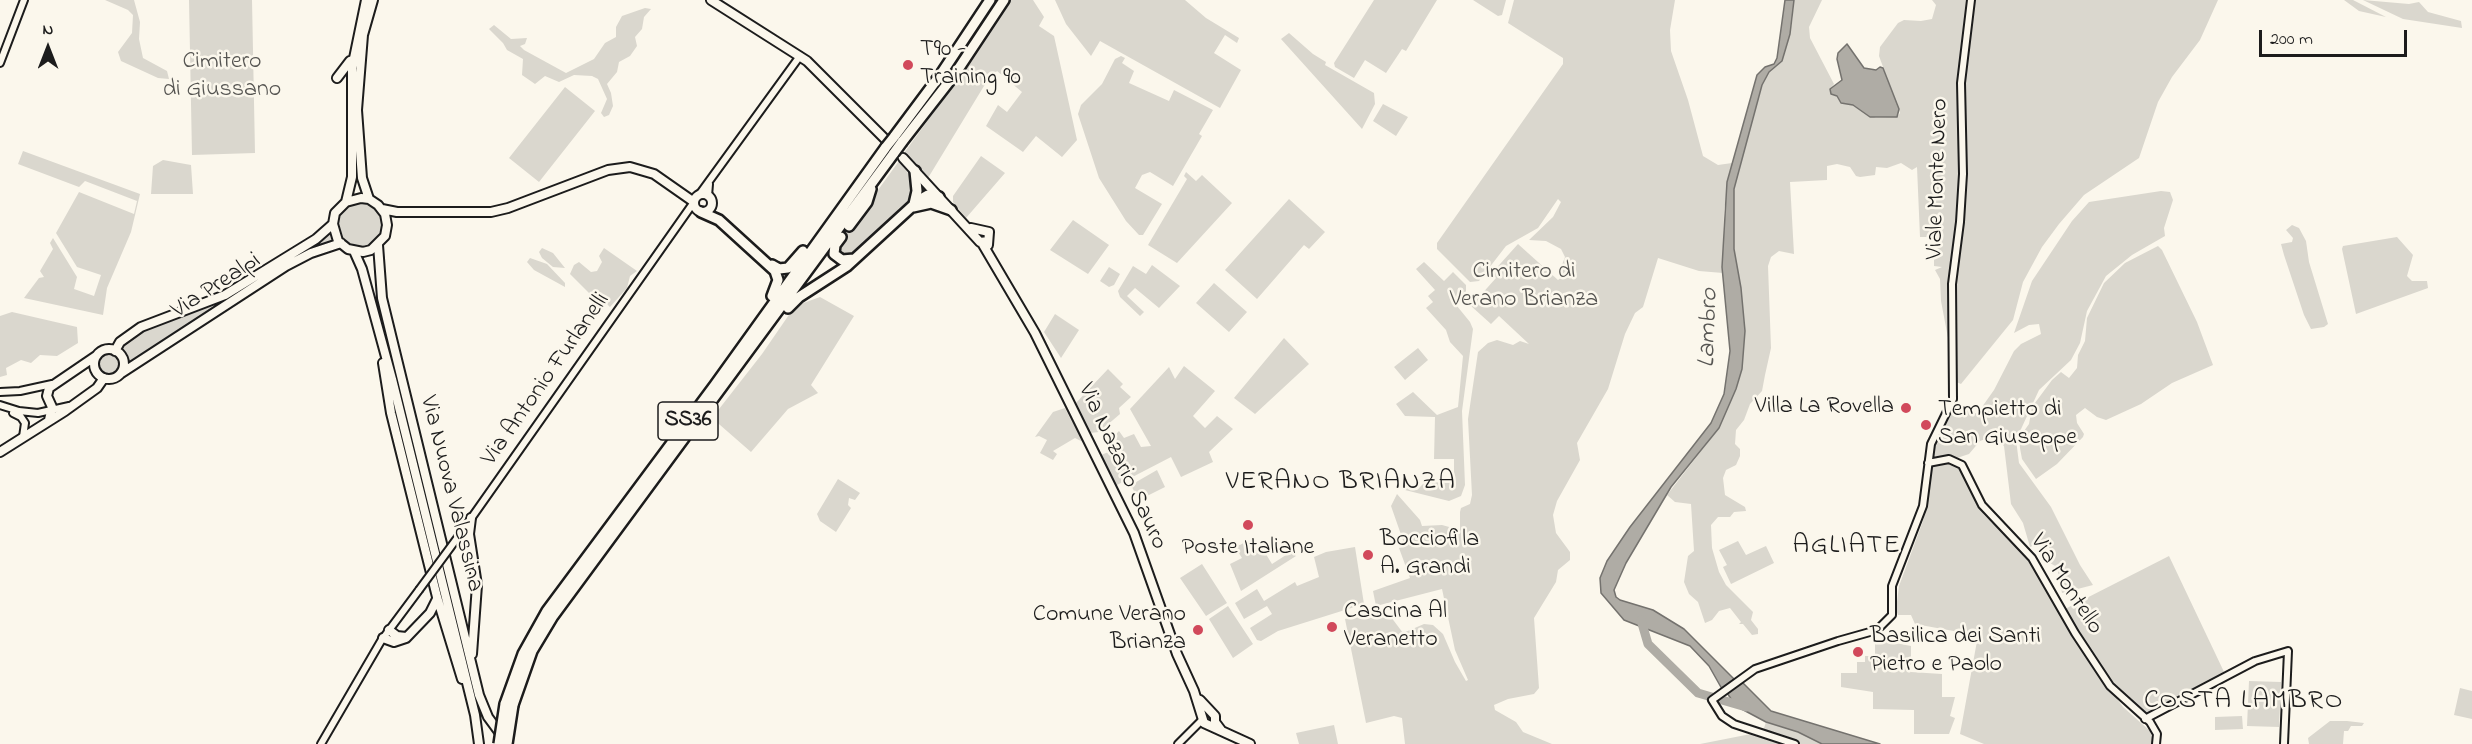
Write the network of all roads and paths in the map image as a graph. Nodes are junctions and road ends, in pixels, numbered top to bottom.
1 (24, 0) edge
2 (366, 0) edge
3 (373, 0) edge
4 (711, 0) edge
5 (990, 0) edge
6 (1004, 0) edge
7 (1971, 0) edge
8 (355, 45) junction
9 (803, 58) junction
10 (0, 63) edge
11 (337, 78) dead end
12 (343, 101) dead end
13 (350, 128) junction
14 (894, 146) junction
15 (915, 171) junction
16 (710, 180) junction
17 (871, 185) junction
18 (933, 197) junction
19 (696, 198) junction
20 (369, 199) junction
21 (710, 201) junction
22 (346, 202) junction
23 (913, 207) junction
24 (382, 209) junction
25 (951, 210) junction
26 (413, 212) junction
27 (701, 212) junction
28 (684, 217) junction
29 (719, 220) junction
30 (333, 224) junction
31 (830, 224) junction
32 (387, 230) junction
33 (341, 243) junction
34 (378, 245) junction
35 (354, 251) junction
36 (854, 259) junction
37 (768, 263) junction
38 (381, 340) junction
39 (115, 351) junction
40 (747, 355) junction
41 (96, 356) junction
42 (726, 370) junction
43 (120, 374) junction
44 (104, 378) junction
45 (55, 383) junction
46 (0, 392) edge
47 (72, 405) junction
48 (0, 406) edge
49 (52, 411) junction
50 (48, 421) junction
51 (22, 438) junction
52 (0, 452) edge
53 (1928, 463) junction
54 (471, 518) junction
55 (459, 535) junction
56 (470, 540) junction
57 (437, 597) junction
58 (424, 620) junction
59 (444, 622) junction
60 (389, 630) junction
61 (407, 637) junction
62 (383, 638) junction
63 (472, 668) junction
64 (1194, 691) junction
65 (471, 699) junction
66 (509, 704) junction
67 (2145, 719) junction
68 (1207, 722) junction
69 (321, 744) edge
70 (479, 744) edge
71 (499, 744) edge
72 (508, 744) edge
73 (1178, 744) edge
74 (1250, 744) edge
75 (1795, 744) edge
76 (2156, 744) edge
77 (2284, 744) edge

1 - 10 street
2 - 8 main road
3 - 20 main road
4 - 9 main road
5 - 14 highway, SS36
6 - 14 highway, SS36
7 - 53 street, Viale Monte Nero
8 - 11 main road
8 - 13 main road
9 - 14 main road
9 - 16 street, Via Antonio Furlanelli
12 - 13 main road
13 - 22 main road
14 - 15 main road
14 - 17 highway, SS36
14 - 31 highway, SS36
15 - 18 main road
15 - 23 highway
16 - 19 street, Via Antonio Furlanelli
16 - 21 street, Via Antonio Furlanelli
17 - 36 highway
17 - 40 highway, SS36
18 - 23 highway
18 - 25 highway
18 - 25 main road
19 - 21 main road
19 - 26 main road
19 - 27 main road
19 - 28 street, Via Antonio Furlanelli
20 - 22 main road
20 - 24 main road
21 - 27 main road
21 - 29 highway
22 - 30 main road
23 - 36 highway
24 - 26 main road
24 - 32 main road
25 - 64 main road, Via Nazario Sauro
26 - 32 main road
27 - 28 street
27 - 29 highway
28 - 54 street, Via Antonio Furlanelli
29 - 37 highway
30 - 33 main road
30 - 39 main road, Via Prealpi
31 - 37 highway
31 - 42 highway, SS36
32 - 34 main road
33 - 35 main road
33 - 43 main road, Via Prealpi
34 - 35 main road
34 - 63 main road, Via Nuova Valassina / SS36
35 - 38 main road, Via Nuova Valassina
36 - 40 highway
37 - 42 highway
38 - 57 main road
38 - 65 main road, Via Nuova Valassina
39 - 41 main road
39 - 43 main road
40 - 66 highway, SS36
41 - 44 main road
41 - 45 main road
42 - 66 highway, SS36
43 - 44 main road
44 - 47 main road
45 - 46 street
45 - 49 main road
47 - 49 street
47 - 50 main road
48 - 49 street
48 - 51 street
49 - 50 main road
50 - 51 main road
51 - 52 main road
53 - 67 street, Via Montello
53 - 75 street
54 - 55 street, Via Antonio Furlanelli
54 - 56 main road
55 - 56 main road
55 - 60 street, Via Antonio Furlanelli, bridge
56 - 63 main road
57 - 58 main road
57 - 59 main road
58 - 59 main road
58 - 61 main road
59 - 65 main road
60 - 61 main road
60 - 62 street, Via Antonio Furlanelli
61 - 62 main road
62 - 69 street, Via Antonio Furlanelli
63 - 72 main road, Via Nuova Valassina / SS36
64 - 68 main road, Via Nazario Sauro
64 - 68 main road
65 - 70 main road, Via Nuova Valassina
66 - 71 highway, SS36, bridge
66 - 72 highway, SS36, bridge
67 - 76 street
67 - 77 street
68 - 73 street
68 - 74 main road

